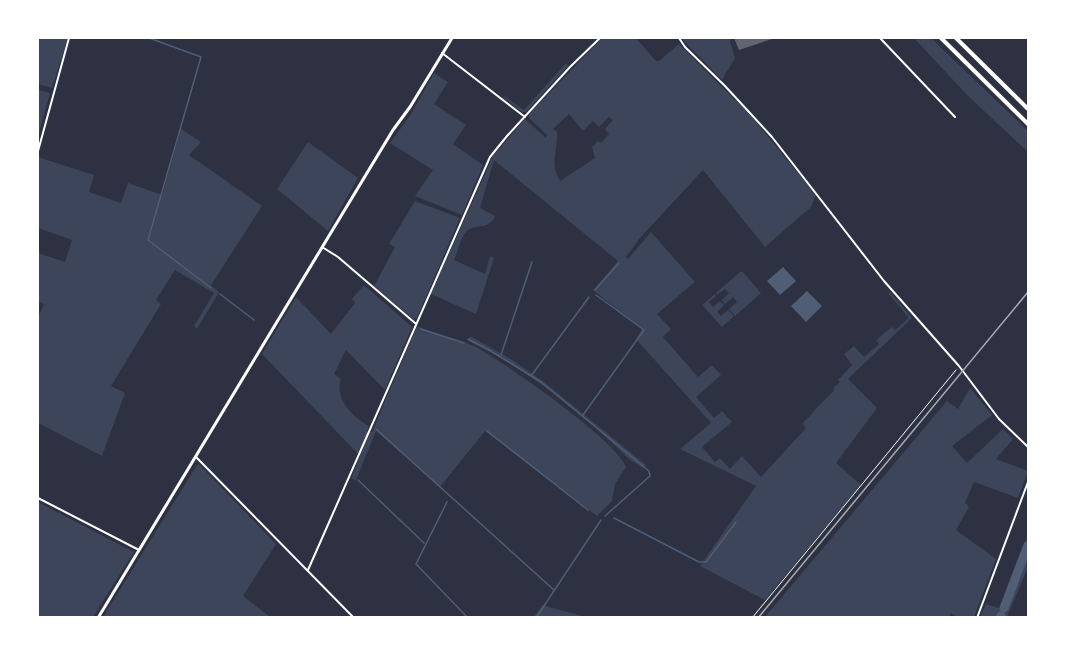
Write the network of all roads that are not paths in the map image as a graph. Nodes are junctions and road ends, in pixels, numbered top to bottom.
1 (69, 38) edge
2 (452, 38) edge
3 (600, 38) edge
4 (679, 38) edge
5 (880, 38) edge
6 (940, 38) edge
7 (956, 38) edge
8 (442, 53) junction
9 (1029, 109) edge
10 (525, 117) junction
11 (954, 117) dead end
12 (1029, 124) edge
13 (38, 151) edge
14 (322, 247) junction
15 (416, 324) junction
16 (1029, 447) edge
17 (195, 456) junction
18 (1029, 482) edge
19 (38, 498) edge
20 (139, 550) junction
21 (308, 570) junction
22 (98, 618) edge
23 (354, 618) edge
24 (977, 618) edge

1 - 13 street
2 - 8 street
3 - 10 street
4 - 16 street
5 - 11 street
6 - 12 highway
7 - 9 highway
8 - 10 street
8 - 14 street
10 - 15 street
14 - 15 street
14 - 17 street
15 - 21 street
17 - 20 street
17 - 21 street
18 - 24 street
19 - 20 street
20 - 22 street
21 - 23 street

